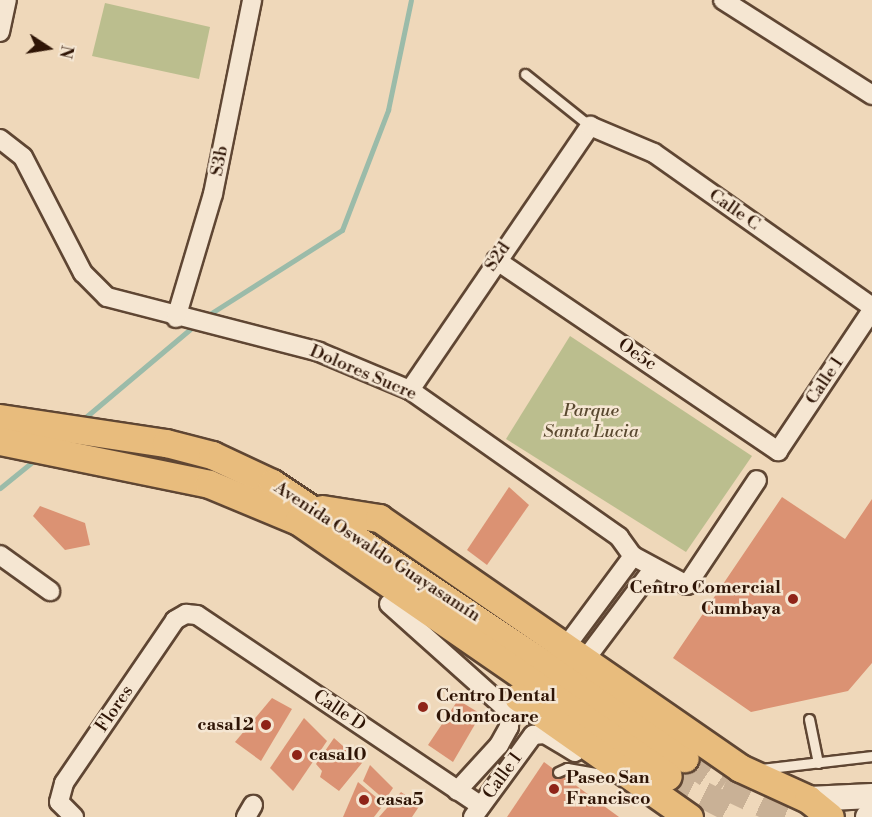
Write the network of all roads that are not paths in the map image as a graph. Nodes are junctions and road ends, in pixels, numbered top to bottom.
1 (7, 0) edge
2 (252, 0) edge
3 (723, 0) edge
4 (0, 33) edge
5 (525, 74) dead end
6 (872, 95) edge
7 (590, 126) junction
8 (0, 139) edge
9 (496, 260) junction
10 (872, 309) edge
11 (176, 318) junction
12 (410, 390) junction
13 (0, 418) edge
14 (0, 441) edge
15 (778, 451) joint
16 (757, 480) dead end
17 (315, 508) junction
18 (337, 549) junction
19 (0, 555) edge
20 (633, 556) junction
21 (653, 569) junction
22 (50, 591) dead end
23 (389, 604) junction
24 (197, 615) joint
25 (577, 651) junction
26 (809, 719) dead end
27 (872, 756) edge
28 (818, 763) junction
29 (740, 768) junction
30 (558, 772) dead end
31 (608, 775) junction
32 (667, 775) junction
33 (456, 791) junction
34 (872, 796) edge
35 (808, 799) junction
36 (477, 811) edge
37 (74, 817) edge
38 (668, 817) edge
39 (689, 817) edge
40 (830, 817) edge

1 - 4 street
2 - 11 street, S3b
3 - 6 street
5 - 7 lane
7 - 9 street, S2d
7 - 10 street, Calle C
8 - 11 street, Dolores Sucre
9 - 12 street, S2d
9 - 15 street, Oe5c
10 - 15 street, Calle 1
11 - 12 street, Dolores Sucre
12 - 20 street, Dolores Sucre
13 - 17 main road, Avenida Oswaldo Guayasamín
14 - 18 main road, Avenida Oswaldo Guayasamín
16 - 21 street, Dolores Sucre
17 - 25 main road
17 - 32 main road, Avenida Oswaldo Guayasamín
18 - 23 main road
18 - 32 main road, Avenida Oswaldo Guayasamín
19 - 22 street
20 - 21 street, Dolores Sucre
20 - 25 street
21 - 25 street
23 - 32 main road
23 - 33 street
24 - 33 street, Calle D
24 - 37 street, Flores
25 - 29 main road
26 - 28 lane
27 - 28 lane
28 - 29 lane
29 - 35 main road
30 - 31 lane
31 - 32 street
31 - 36 street, Calle 1
32 - 38 lane
32 - 39 main road
33 - 36 street, Calle D
34 - 35 main road
35 - 40 main road

